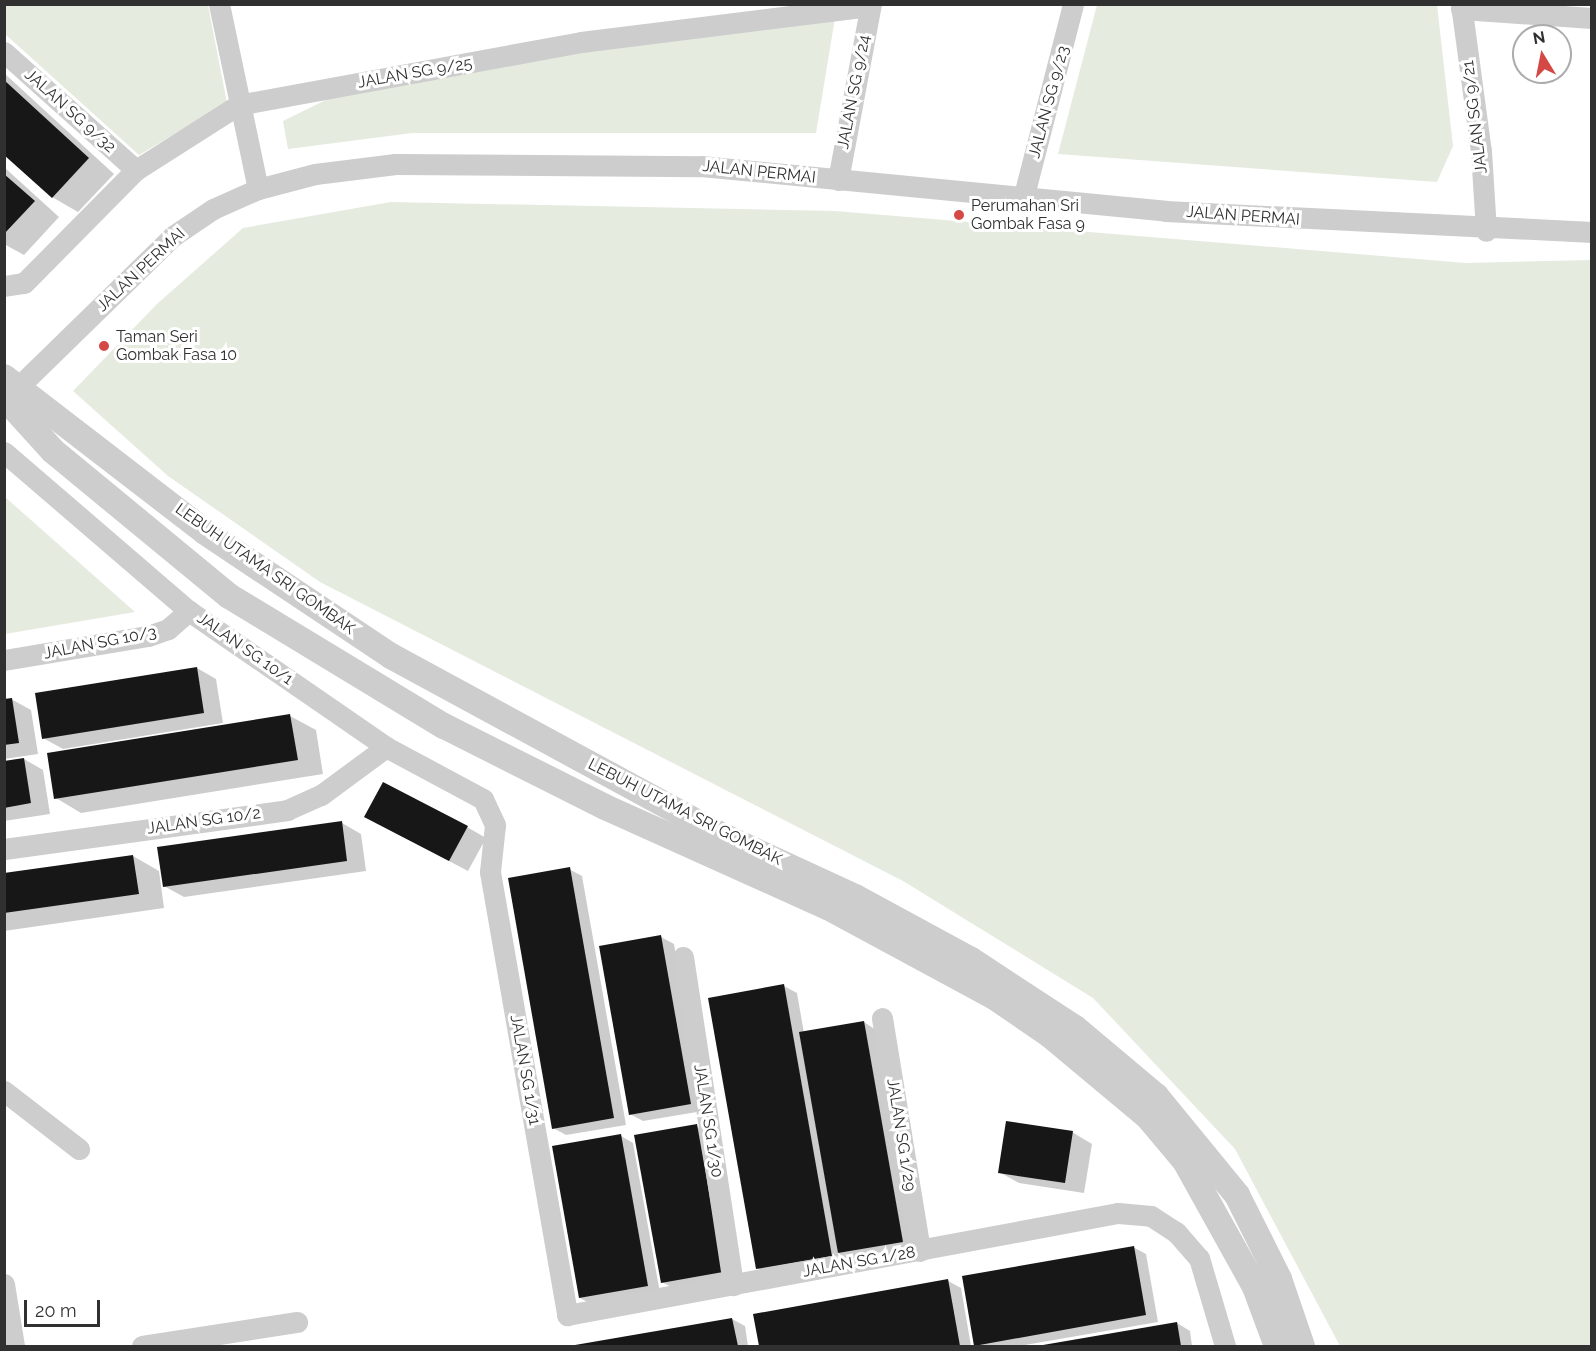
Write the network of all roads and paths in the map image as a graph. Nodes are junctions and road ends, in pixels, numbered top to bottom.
1 (219, 4) edge
2 (1073, 4) edge
3 (870, 5) edge
4 (1461, 7) edge
5 (1592, 18) edge
6 (4, 52) edge
7 (238, 105) junction
8 (136, 170) junction
9 (838, 180) junction
10 (258, 189) junction
11 (1023, 199) junction
12 (1486, 231) junction
13 (1592, 232) edge
14 (14, 285) edge
15 (8, 390) edge
16 (4, 452) edge
17 (189, 611) junction
18 (4, 660) edge
19 (386, 747) junction
20 (495, 825) joint
21 (4, 849) edge
22 (683, 957) dead end
23 (882, 1018) dead end
24 (4, 1091) edge
25 (79, 1149) dead end
26 (920, 1251) junction
27 (4, 1284) edge
28 (733, 1285) junction
29 (567, 1315) joint
30 (297, 1322) dead end
31 (14, 1347) edge
32 (142, 1347) edge
33 (1225, 1347) edge
34 (1277, 1347) edge
35 (1302, 1347) edge

1 - 7 street
2 - 11 street, JALAN SG 9/23
3 - 7 street, JALAN SG 9/25
3 - 9 street, JALAN SG 9/24
4 - 5 street
4 - 12 street, JALAN SG 9/21
6 - 8 street, JALAN SG 9/32
7 - 8 street, JALAN SG 9/25
7 - 10 street
8 - 14 street, JALAN SG 9/25
9 - 10 street, JALAN PERMAI
9 - 11 street, JALAN PERMAI
10 - 15 street, JALAN PERMAI
11 - 12 street, JALAN PERMAI
12 - 13 street, JALAN PERMAI
15 - 34 street, LEBUH UTAMA SRI GOMBAK
15 - 35 street, LEBUH UTAMA SRI GOMBAK
16 - 17 street, JALAN SG 10/1
17 - 18 street, JALAN SG 10/3
17 - 19 street, JALAN SG 10/1
19 - 20 street, JALAN SG 10/1
19 - 21 street, JALAN SG 10/2
20 - 29 street, JALAN SG 1/31
22 - 28 street, JALAN SG 1/30
23 - 26 street, JALAN SG 1/29
24 - 25 street
26 - 28 street, JALAN SG 1/28
26 - 33 street, JALAN SG 1/28
27 - 31 street
28 - 29 street, JALAN SG 1/28
30 - 32 street

